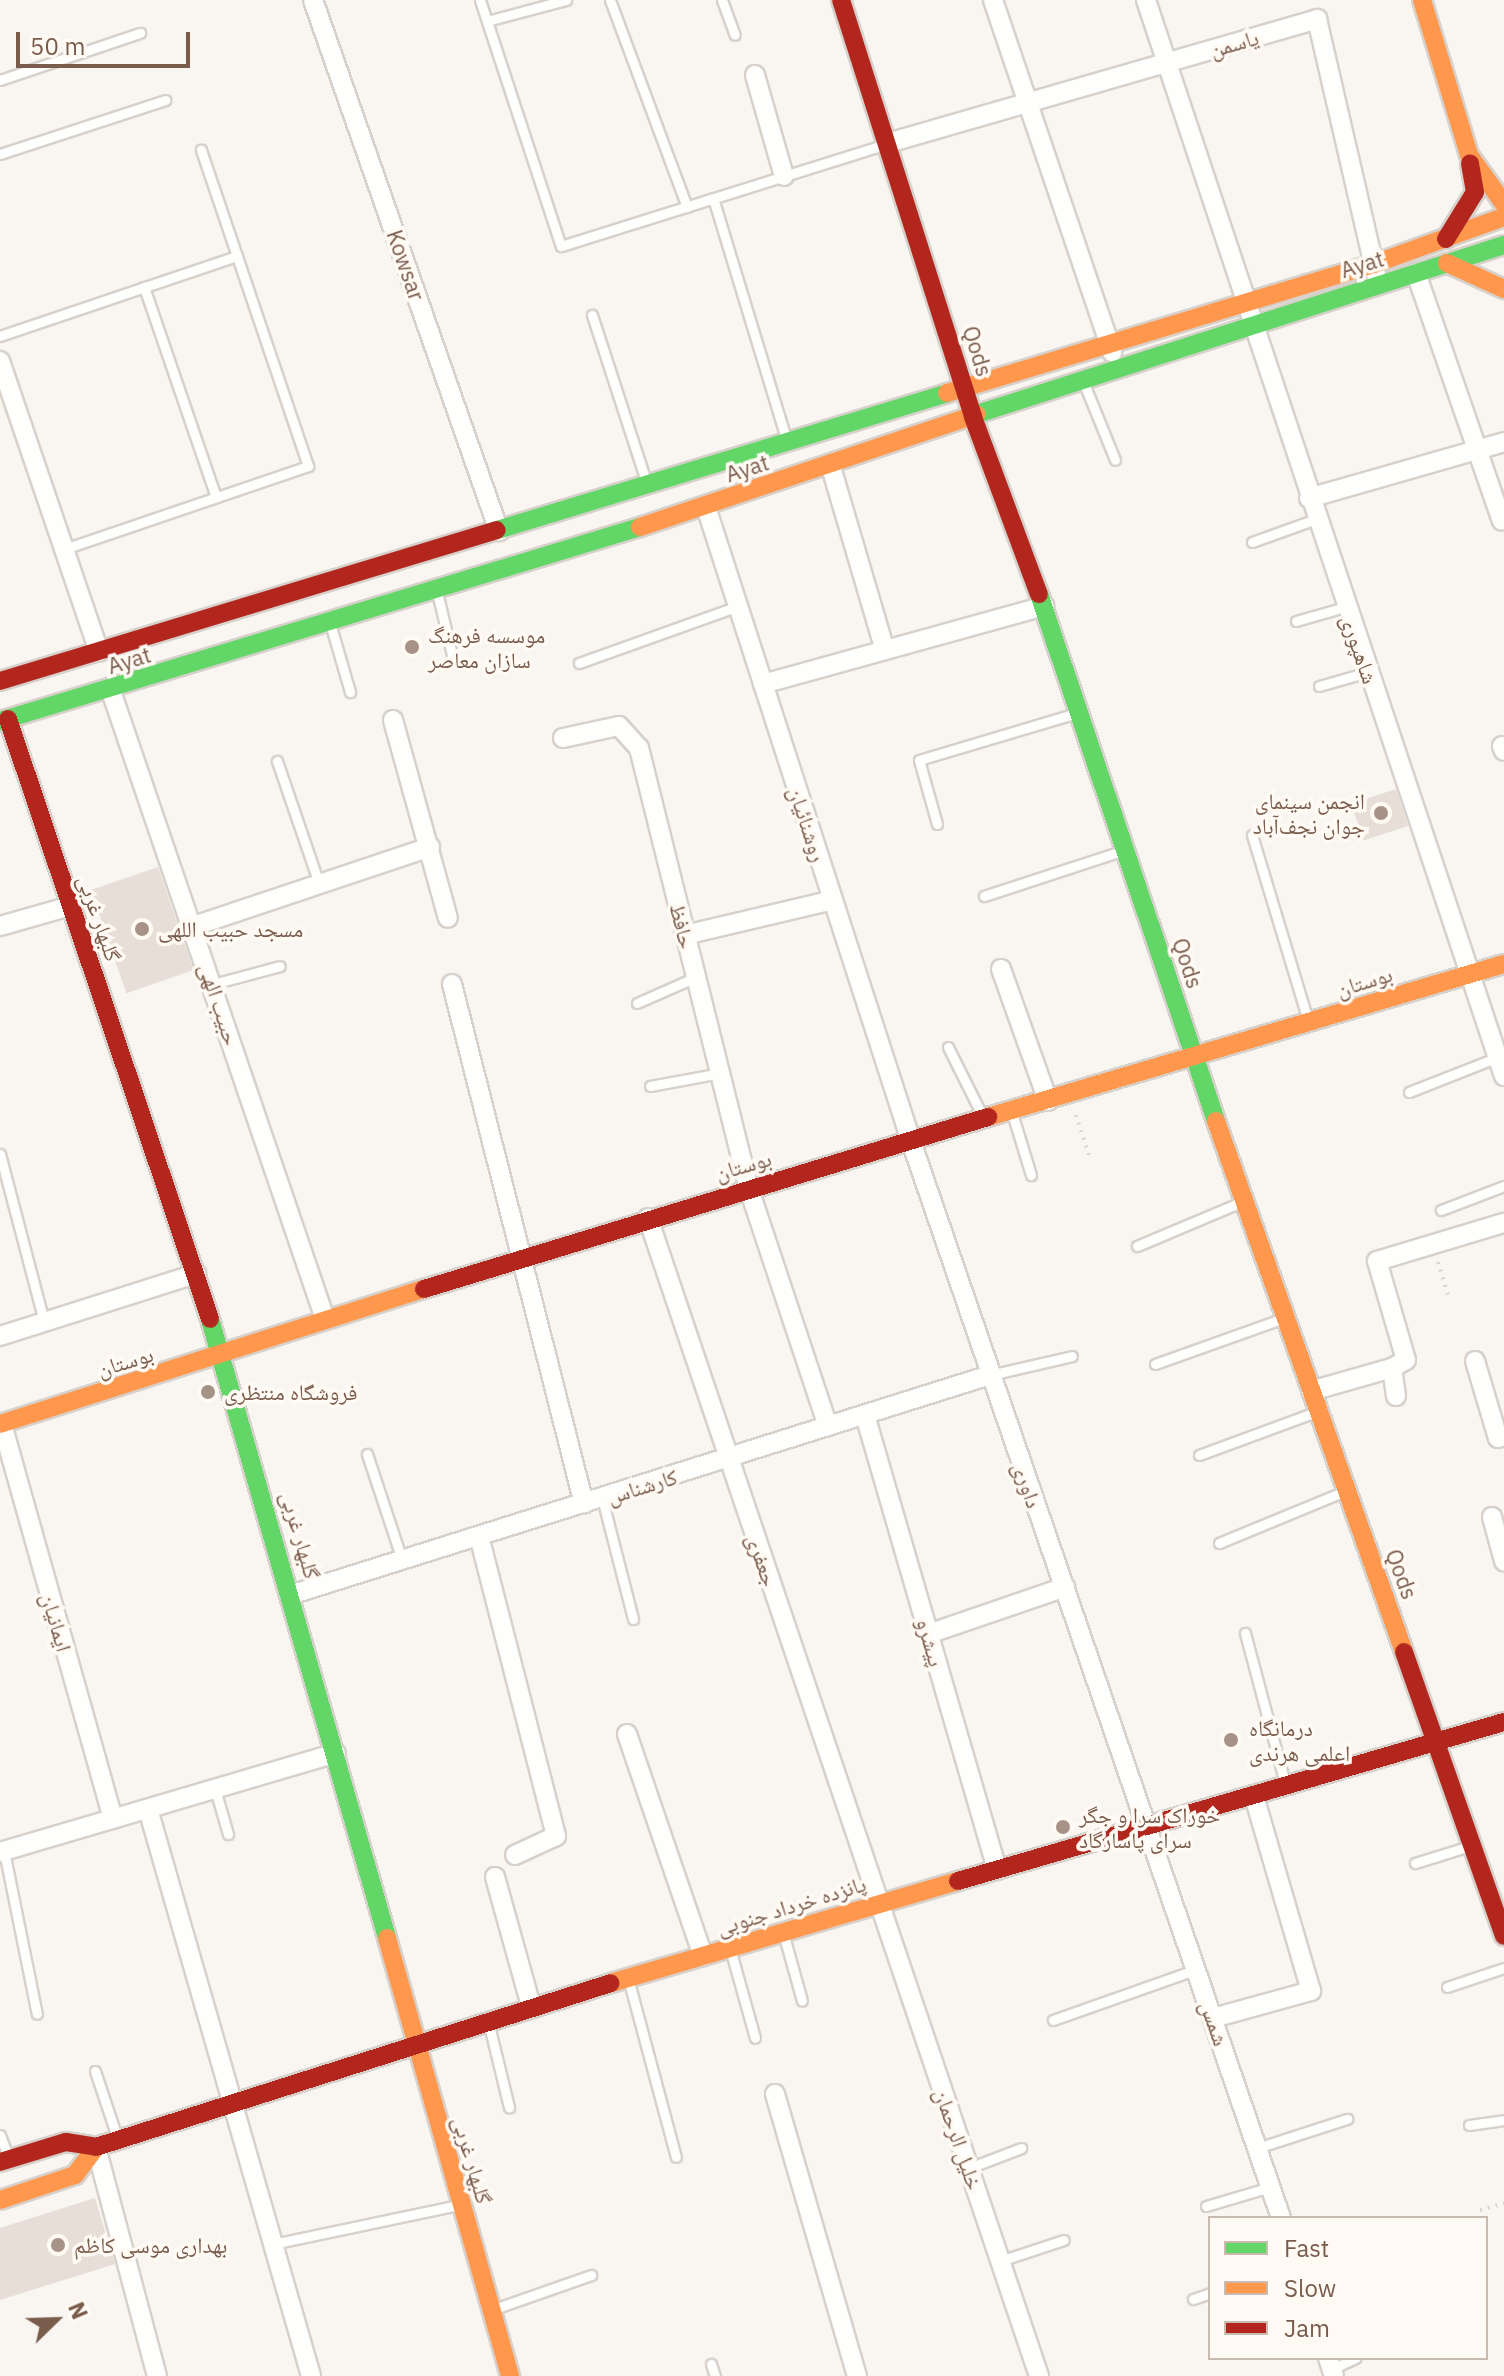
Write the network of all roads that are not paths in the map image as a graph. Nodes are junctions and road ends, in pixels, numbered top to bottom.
1 (313, 0) edge
2 (480, 0) edge
3 (566, 0) edge
4 (610, 0) edge
5 (722, 0) edge
6 (841, 0) edge
7 (993, 0) edge
8 (1146, 0) edge
9 (1422, 0) edge
10 (487, 21) junction
11 (140, 33) dead end
12 (735, 35) dead end
13 (1167, 62) junction
14 (755, 75) dead end
15 (0, 80) edge
16 (165, 100) dead end
17 (1029, 103) junction
18 (888, 143) junction
19 (201, 150) dead end
20 (0, 154) edge
21 (1469, 155) junction
22 (784, 176) junction
23 (713, 198) junction
24 (1504, 204) edge
25 (687, 207) junction
26 (1504, 217) edge
27 (1445, 241) junction
28 (1504, 245) edge
29 (237, 256) junction
30 (1447, 263) junction
31 (1374, 264) junction
32 (1416, 273) junction
33 (1379, 284) junction
34 (144, 287) junction
35 (1504, 289) edge
36 (1242, 303) junction
37 (592, 315) dead end
38 (1249, 325) junction
39 (0, 336) edge
40 (1109, 343) junction
41 (0, 361) edge
42 (1117, 366) junction
43 (1082, 378) junction
44 (964, 387) junction
45 (973, 417) junction
46 (787, 441) junction
47 (1504, 442) edge
48 (1476, 450) junction
49 (1115, 460) dead end
50 (831, 467) junction
51 (647, 485) junction
52 (216, 497) junction
53 (1309, 498) junction
54 (706, 507) junction
55 (1316, 519) junction
56 (1502, 521) edge
57 (499, 531) junction
58 (1252, 542) dead end
59 (64, 549) junction
60 (436, 588) junction
61 (738, 606) junction
62 (1044, 606) junction
63 (1345, 607) junction
64 (1296, 621) dead end
65 (330, 623) junction
66 (885, 650) junction
67 (99, 652) junction
68 (453, 659) dead end
69 (579, 663) dead end
70 (1368, 672) junction
71 (1, 678) edge
72 (763, 684) junction
73 (1319, 686) dead end
74 (111, 691) junction
75 (350, 692) dead end
76 (1079, 712) junction
77 (4, 720) edge
78 (393, 720) dead end
79 (563, 738) dead end
80 (277, 761) dead end
81 (937, 824) dead end
82 (1252, 835) dead end
83 (430, 847) junction
84 (1125, 850) junction
85 (319, 884) junction
86 (984, 896) dead end
87 (833, 900) junction
88 (70, 906) junction
89 (448, 918) dead end
90 (0, 926) edge
91 (194, 926) junction
92 (685, 935) junction
93 (1504, 964) edge
94 (280, 966) dead end
95 (1001, 969) dead end
96 (1470, 974) junction
97 (696, 977) junction
98 (213, 984) junction
99 (452, 984) dead end
100 (637, 1003) dead end
101 (1309, 1023) junction
102 (948, 1047) dead end
103 (1498, 1057) junction
104 (1194, 1058) junction
105 (720, 1073) junction
106 (1504, 1076) edge
107 (650, 1086) dead end
108 (1409, 1092) dead end
109 (1048, 1101) junction
110 (1012, 1112) junction
111 (984, 1120) junction
112 (911, 1141) junction
113 (0, 1154) edge
114 (1031, 1175) dead end
115 (1504, 1186) edge
116 (749, 1189) junction
117 (1244, 1201) junction
118 (1441, 1210) dead end
119 (648, 1218) junction
120 (1504, 1223) edge
121 (1137, 1246) dead end
122 (519, 1259) junction
123 (196, 1274) junction
124 (1285, 1317) junction
125 (325, 1319) junction
126 (44, 1322) junction
127 (0, 1336) edge
128 (223, 1356) junction
129 (1072, 1356) dead end
130 (1475, 1361) dead end
131 (1155, 1364) dead end
132 (1392, 1368) junction
133 (990, 1375) junction
134 (1311, 1391) junction
135 (1396, 1396) dead end
136 (1318, 1411) junction
137 (865, 1415) junction
138 (1, 1424) edge
139 (828, 1426) junction
140 (1504, 1436) edge
141 (367, 1454) dead end
142 (1199, 1455) dead end
143 (729, 1458) junction
144 (1346, 1491) junction
145 (602, 1498) junction
146 (584, 1504) junction
147 (1492, 1517) dead end
148 (479, 1536) junction
149 (1219, 1543) dead end
150 (402, 1560) junction
151 (1504, 1561) edge
152 (1065, 1587) junction
153 (293, 1594) junction
154 (633, 1619) dead end
155 (1245, 1633) dead end
156 (928, 1634) junction
157 (1504, 1722) edge
158 (627, 1734) dead end
159 (1438, 1742) junction
160 (336, 1753) junction
161 (1286, 1787) junction
162 (215, 1789) junction
163 (1254, 1796) junction
164 (148, 1809) junction
165 (113, 1819) junction
166 (1149, 1827) junction
167 (228, 1834) dead end
168 (1473, 1846) junction
169 (2, 1852) edge
170 (515, 1855) dead end
171 (1415, 1863) dead end
172 (997, 1870) junction
173 (495, 1877) dead end
174 (878, 1903) junction
175 (783, 1933) junction
176 (1504, 1936) edge
177 (729, 1949) junction
178 (703, 1956) junction
179 (1504, 1968) edge
180 (1197, 1969) junction
181 (627, 1978) junction
182 (1447, 1987) dead end
183 (802, 2001) dead end
184 (531, 2006) junction
185 (37, 2014) dead end
186 (1213, 2018) junction
187 (487, 2019) junction
188 (1053, 2020) dead end
189 (755, 2038) dead end
190 (414, 2043) junction
191 (95, 2071) dead end
192 (775, 2094) dead end
193 (233, 2103) junction
194 (509, 2107) dead end
195 (1347, 2119) dead end
196 (1504, 2120) edge
197 (1469, 2125) dead end
198 (0, 2135) edge
199 (118, 2140) junction
200 (96, 2147) junction
201 (1021, 2148) dead end
202 (1257, 2148) junction
203 (676, 2157) dead end
204 (4, 2160) edge
205 (969, 2168) junction
206 (1270, 2187) junction
207 (0, 2200) edge
208 (461, 2205) junction
209 (1206, 2206) dead end
210 (1280, 2216) edge
211 (1064, 2240) dead end
212 (273, 2244) junction
213 (1000, 2261) junction
214 (591, 2275) dead end
215 (1208, 2294) edge
216 (1193, 2299) dead end
217 (491, 2310) junction
218 (1351, 2360) edge
219 (711, 2364) dead end
220 (1331, 2368) edge
221 (157, 2376) edge
222 (311, 2376) edge
223 (510, 2376) edge
224 (715, 2376) edge
225 (857, 2376) edge
226 (1039, 2376) edge

1 - 57 street, Kowsar
2 - 10 lane
3 - 10 lane
4 - 25 lane
5 - 12 lane
6 - 18 street, Qods
7 - 17 street
8 - 13 street, شاهپوری
9 - 21 street
10 - 25 lane
11 - 15 lane
13 - 17 street, یاسمن
13 - 31 street, یاسمن
13 - 36 street, شاهپوری
14 - 22 street
16 - 20 lane
17 - 18 street, یاسمن
17 - 40 street
18 - 22 lane
18 - 44 street, Qods
19 - 29 lane
21 - 24 street
21 - 27 street
22 - 23 lane
23 - 25 lane
23 - 46 lane
26 - 27 street, Ayat
27 - 31 street, Ayat
28 - 30 street, Ayat
29 - 34 lane
29 - 52 lane
30 - 32 street, Ayat
30 - 35 street
31 - 33 street, یاسمن
31 - 36 street, Ayat
32 - 33 street, Ayat
32 - 48 street
33 - 38 street, Ayat
34 - 39 lane
34 - 52 lane
36 - 38 street, شاهپوری
36 - 40 street, Ayat
37 - 51 lane
38 - 42 street, Ayat
38 - 53 street, شاهپوری
40 - 42 street
40 - 44 street, Ayat
41 - 59 street
42 - 43 street, Ayat
43 - 45 street, Ayat
43 - 49 lane
44 - 45 street, Qods
44 - 46 street, Ayat
45 - 50 street, Ayat
45 - 62 street, Qods
46 - 51 street, Ayat
47 - 48 street
48 - 53 street
48 - 56 street
50 - 54 street, Ayat
50 - 66 street
51 - 57 street, Ayat
52 - 59 lane
53 - 55 street, شاهپوری
54 - 60 street, Ayat
54 - 61 street, روشنائیان
55 - 58 lane
55 - 63 street, شاهپوری
57 - 67 street, Ayat
59 - 67 street
60 - 65 street, Ayat
60 - 68 lane
61 - 69 lane
61 - 72 street, روشنائیان
62 - 66 street
62 - 76 street, Qods
63 - 64 lane
63 - 70 street, شاهپوری
65 - 74 street, Ayat
65 - 75 lane
66 - 72 street
67 - 71 street, Ayat
70 - 73 lane
70 - 96 street, شاهپوری
72 - 87 street, روشنائیان
74 - 77 street, Ayat
74 - 91 street, حبیب الهی
76 - 81 lane
76 - 84 street, Qods
77 - 88 street, گلبهار غربی
78 - 83 street
79 - 92 street, حافظ
80 - 85 lane
82 - 101 lane
83 - 85 street
83 - 89 street
84 - 86 lane
84 - 104 street, Qods
85 - 91 street
87 - 92 street
87 - 112 street, روشنائیان
88 - 90 street
88 - 123 street, گلبهار غربی
91 - 98 street, حبیب الهی
92 - 97 street, حافظ
93 - 96 street, بوستان
94 - 98 lane
95 - 109 street
96 - 101 street, بوستان
96 - 103 street, شاهپوری
97 - 100 lane
97 - 105 street, حافظ
98 - 125 street, حبیب الهی
99 - 122 street
101 - 104 street, بوستان
102 - 111 lane
103 - 106 street, شاهپوری
103 - 108 lane
104 - 109 street, بوستان
104 - 117 street, Qods
105 - 107 lane
105 - 116 street, حافظ
109 - 110 street, بوستان
110 - 111 street, بوستان
110 - 114 lane
111 - 112 street, بوستان
112 - 116 street, بوستان
112 - 133 street, داوری
113 - 126 lane
115 - 118 lane
116 - 119 street, بوستان
116 - 139 street, حافظ
117 - 121 lane
117 - 124 street, Qods
119 - 122 street, بوستان
119 - 143 street, جعفری
120 - 132 street
122 - 125 street, بوستان
122 - 146 street
123 - 126 street
123 - 128 street, گلبهار غربی
124 - 131 lane
124 - 134 street, Qods
125 - 128 street, بوستان
126 - 127 street
128 - 138 street, بوستان
128 - 153 street, گلبهار غربی
129 - 133 lane
130 - 140 street
132 - 134 street
132 - 135 street
133 - 137 street, کارشناس
133 - 152 street, داوری
134 - 136 street, Qods
136 - 142 lane
136 - 144 street, Qods
137 - 139 street, کارشناس
137 - 156 street, پیشرو
138 - 165 street, ایمانیان
139 - 143 street, کارشناس
141 - 150 lane
143 - 145 street, کارشناس
143 - 174 street, جعفری
144 - 149 lane
144 - 159 street, Qods
145 - 146 street, کارشناس
145 - 154 lane
146 - 148 street, کارشناس
147 - 151 street
148 - 150 street, کارشناس
148 - 170 street
150 - 153 street, کارشناس
152 - 156 street
152 - 166 street, داوری
153 - 160 street, گلبهار غربی
155 - 161 lane
156 - 172 street, پیشرو
157 - 159 street, پانزده خرداد جنوبی
158 - 178 street
159 - 161 street, پانزده خرداد جنوبی
159 - 168 street, Qods
160 - 162 street
160 - 190 street, گلبهار غربی
161 - 163 street, پانزده خرداد جنوبی
162 - 164 street
162 - 167 lane
163 - 166 street, پانزده خرداد جنوبی
163 - 186 street
164 - 165 street
164 - 193 street
165 - 169 street
166 - 172 street, پانزده خرداد جنوبی
166 - 180 street, شمس
168 - 171 lane
168 - 176 street, Qods
169 - 185 lane
172 - 174 street, پانزده خرداد جنوبی
173 - 184 street
174 - 175 street, پانزده خرداد جنوبی
174 - 205 street, خلیل الرحمان
175 - 177 street, پانزده خرداد جنوبی
175 - 183 lane
177 - 178 street, پانزده خرداد جنوبی
177 - 189 lane
178 - 181 street, پانزده خرداد جنوبی
179 - 182 lane
180 - 186 street, شمس
180 - 188 lane
181 - 184 street, پانزده خرداد جنوبی
181 - 203 lane
184 - 187 street, پانزده خرداد جنوبی
186 - 202 street, شمس
187 - 190 street, پانزده خرداد جنوبی
187 - 194 lane
190 - 193 street, پانزده خرداد جنوبی
190 - 208 street, گلبهار غربی
191 - 199 lane
192 - 225 street
193 - 199 street, پانزده خرداد جنوبی
193 - 212 street
195 - 202 lane
196 - 197 lane
198 - 204 lane
199 - 200 street, پانزده خرداد جنوبی
200 - 204 street
200 - 207 street
200 - 221 street
201 - 205 lane
202 - 206 street, شمس
205 - 213 street, خلیل الرحمان
206 - 209 lane
206 - 210 street, شمس
208 - 212 lane
208 - 217 street, گلبهار غربی
211 - 213 lane
212 - 222 street
213 - 226 street, خلیل الرحمان
214 - 217 lane
215 - 216 lane
217 - 223 street, گلبهار غربی
218 - 220 lane
219 - 224 lane

